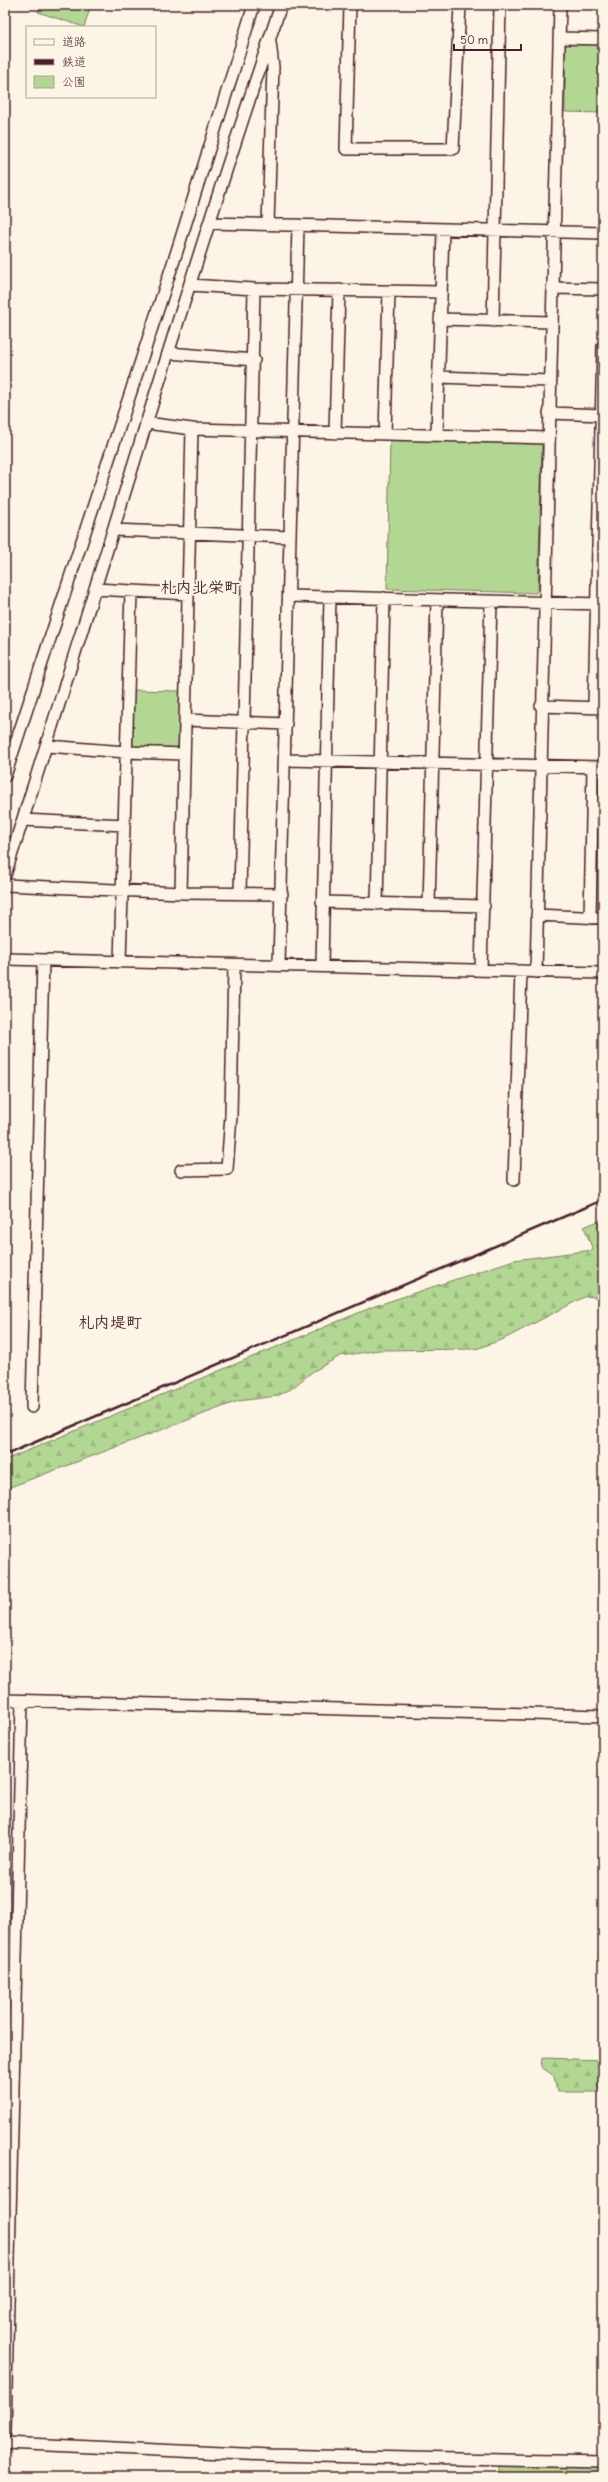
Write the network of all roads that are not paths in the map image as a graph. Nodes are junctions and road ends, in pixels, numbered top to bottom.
1 (254, 5) edge
2 (281, 5) edge
3 (350, 5) edge
4 (460, 5) edge
5 (500, 5) edge
6 (560, 5) edge
7 (559, 38) junction
8 (269, 39) junction
9 (603, 39) edge
10 (209, 223) junction
11 (268, 224) junction
12 (298, 225) junction
13 (443, 229) junction
14 (495, 230) junction
15 (554, 232) junction
16 (603, 233) edge
17 (190, 285) junction
18 (552, 288) junction
19 (254, 289) junction
20 (603, 289) edge
21 (296, 290) junction
22 (339, 290) junction
23 (389, 291) junction
24 (441, 292) junction
25 (440, 319) junction
26 (493, 320) junction
27 (552, 322) junction
28 (603, 346) edge
29 (169, 354) junction
30 (254, 360) junction
31 (438, 377) junction
32 (550, 380) junction
33 (549, 413) junction
34 (602, 415) edge
35 (146, 423) junction
36 (192, 429) junction
37 (252, 430) junction
38 (293, 432) junction
39 (335, 433) junction
40 (385, 434) junction
41 (437, 435) junction
42 (548, 438) junction
43 (113, 530) junction
44 (189, 535) junction
45 (249, 537) junction
46 (290, 537) junction
47 (96, 589) junction
48 (130, 592) junction
49 (188, 594) junction
50 (289, 596) junction
51 (330, 596) junction
52 (384, 598) junction
53 (437, 600) junction
54 (490, 601) junction
55 (545, 602) junction
56 (600, 604) edge
57 (541, 706) junction
58 (598, 708) edge
59 (185, 720) junction
60 (244, 722) junction
61 (286, 724) junction
62 (48, 746) junction
63 (126, 752) junction
64 (184, 754) junction
65 (285, 760) junction
66 (326, 761) junction
67 (380, 762) junction
68 (433, 763) junction
69 (487, 764) junction
70 (540, 766) junction
71 (598, 767) edge
72 (5, 776) edge
73 (23, 820) junction
74 (124, 825) junction
75 (5, 875) edge
76 (5, 884) edge
77 (122, 891) junction
78 (181, 893) junction
79 (240, 894) junction
80 (282, 894) junction
81 (322, 902) junction
82 (377, 904) junction
83 (429, 905) junction
84 (484, 906) junction
85 (537, 915) junction
86 (590, 918) junction
87 (603, 918) edge
88 (5, 959) edge
89 (43, 960) junction
90 (120, 962) junction
91 (234, 965) junction
92 (280, 965) junction
93 (322, 966) junction
94 (481, 970) junction
95 (521, 972) junction
96 (536, 972) junction
97 (603, 973) edge
98 (182, 1170) dead end
99 (514, 1180) dead end
100 (32, 1407) dead end
101 (5, 1700) edge
102 (22, 1701) junction
103 (603, 1716) edge
104 (5, 2432) edge
105 (5, 2443) edge
106 (603, 2462) edge

1 - 72 street
2 - 8 street
3 - 4 street
5 - 14 street
6 - 7 street
7 - 9 street
7 - 15 street
8 - 10 street
8 - 11 street
10 - 11 street
10 - 17 street
11 - 12 street
12 - 13 street
12 - 21 street
13 - 14 street
13 - 24 street
14 - 15 street
14 - 26 street
15 - 16 street
15 - 18 street
17 - 19 street
17 - 29 street
18 - 20 street
18 - 27 street
19 - 21 street
19 - 30 street
21 - 22 street
21 - 38 street
22 - 23 street
22 - 39 street
23 - 24 street
23 - 40 street
24 - 25 street
25 - 26 street
25 - 31 street
26 - 27 street
27 - 32 street
28 - 34 street
29 - 30 street
29 - 35 street
30 - 37 street
31 - 32 street
31 - 41 street
32 - 33 street
33 - 34 street
33 - 42 street
34 - 56 street
35 - 36 street
35 - 43 street
36 - 37 street
36 - 44 street
37 - 38 street
37 - 45 street
38 - 39 street
38 - 46 street
39 - 40 street
40 - 41 street
41 - 42 street
42 - 55 street
43 - 44 street
43 - 47 street
44 - 45 street
44 - 49 street
45 - 46 street
45 - 60 street
46 - 50 street
47 - 48 street
47 - 62 street
48 - 49 street
48 - 63 street
49 - 59 street
50 - 51 street
50 - 61 street
51 - 52 street
51 - 66 street
52 - 53 street
52 - 67 street
53 - 54 street
53 - 68 street
54 - 55 street
54 - 69 street
55 - 56 street
55 - 57 street
56 - 58 street
57 - 58 street
57 - 70 street
59 - 60 street
59 - 64 street
60 - 61 street
60 - 79 street
61 - 65 street
62 - 63 street
62 - 73 street
63 - 64 street
63 - 74 street
64 - 78 street
65 - 66 street
65 - 80 street
66 - 67 street
66 - 81 street
67 - 68 street
67 - 82 street
68 - 69 street
68 - 83 street
69 - 70 street
69 - 84 street
70 - 71 street
70 - 85 street
71 - 86 street
73 - 74 street
73 - 75 street
74 - 77 street
76 - 77 street
77 - 78 street
77 - 90 street
78 - 79 street
79 - 80 street
80 - 92 street
81 - 82 street
81 - 93 street
82 - 83 street
83 - 84 street
84 - 94 street
85 - 86 street
85 - 96 street
86 - 87 street
88 - 89 street
89 - 90 street
89 - 100 street
90 - 91 street
91 - 92 street
91 - 98 street
92 - 93 street
93 - 94 street
94 - 95 street
95 - 96 street
95 - 99 street
96 - 97 street
101 - 102 street
102 - 103 street
102 - 104 street
105 - 106 street

